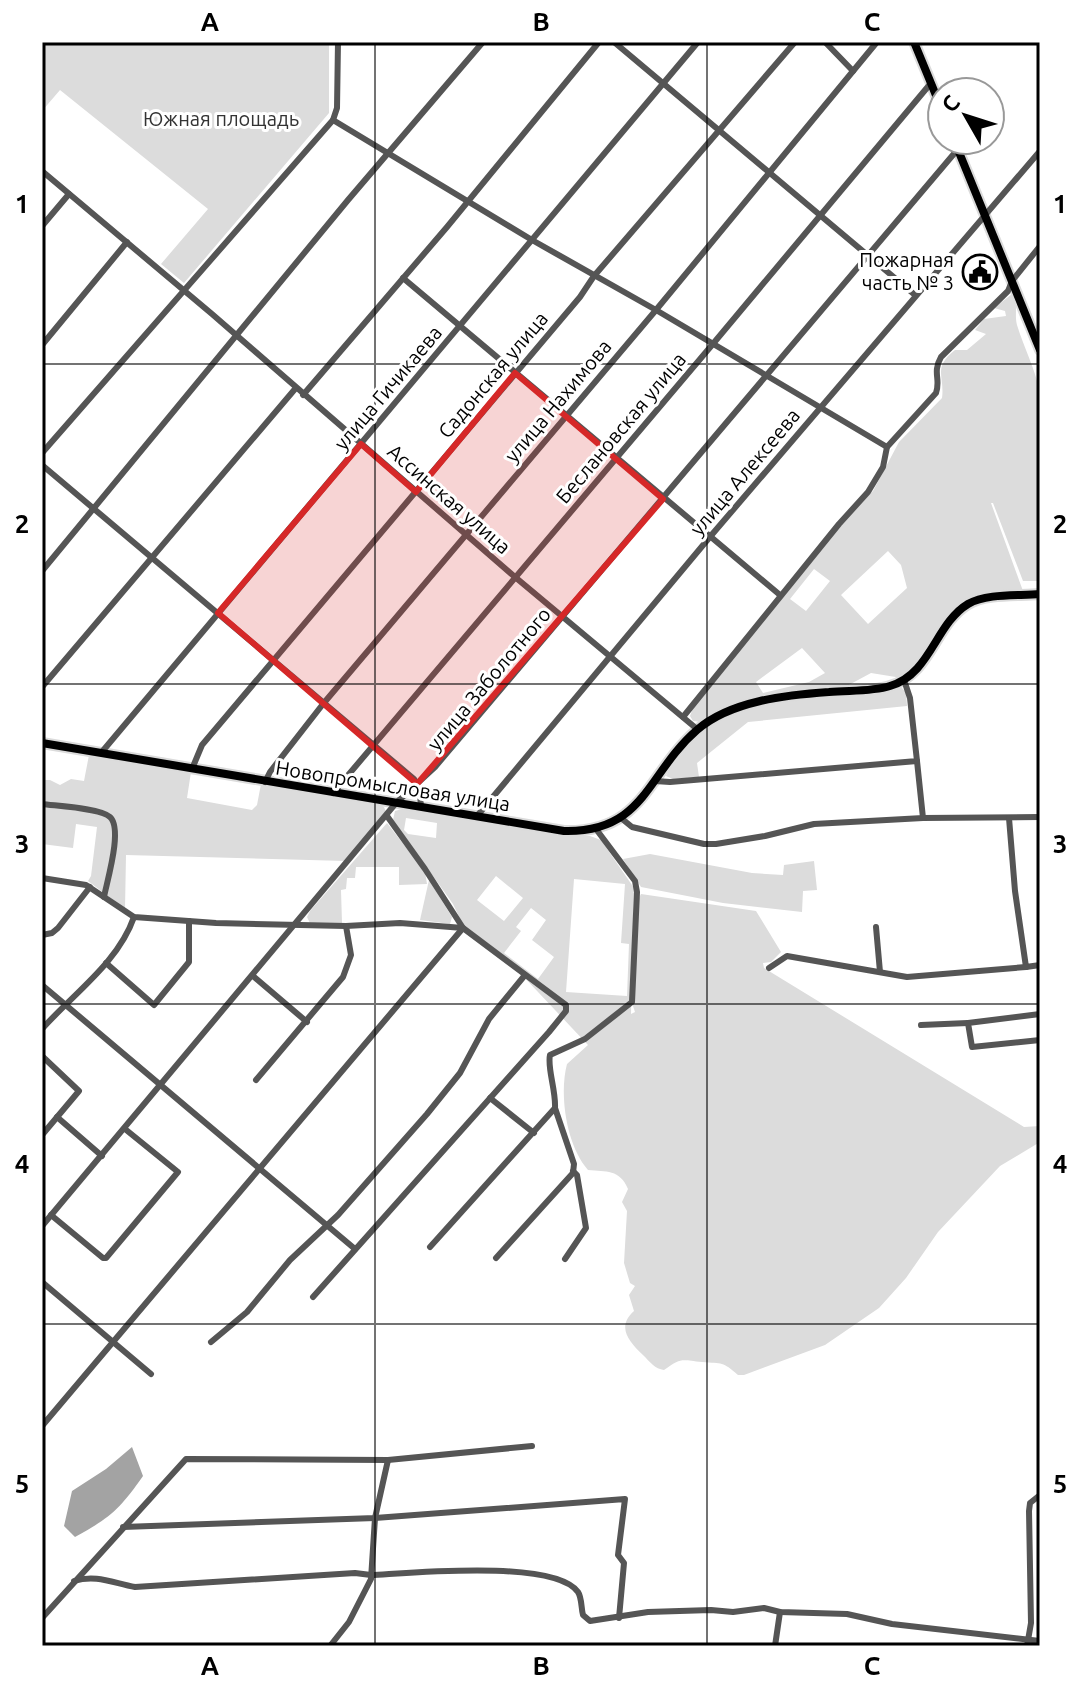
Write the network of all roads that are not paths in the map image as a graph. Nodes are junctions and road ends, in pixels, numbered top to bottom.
1 (338, 42) edge
2 (483, 42) edge
3 (599, 42) edge
4 (614, 42) edge
5 (698, 42) edge
6 (795, 42) edge
7 (825, 42) edge
8 (877, 42) edge
9 (914, 42) edge
10 (853, 71) junction
11 (928, 76) edge
12 (664, 83) junction
13 (926, 89) edge
14 (333, 120) junction
15 (721, 131) junction
16 (1040, 151) edge
17 (388, 154) junction
18 (947, 156) edge
19 (961, 156) edge
20 (42, 171) edge
21 (771, 172) junction
22 (69, 194) junction
23 (468, 202) junction
24 (821, 215) junction
25 (985, 215) junction
26 (42, 226) edge
27 (532, 240) junction
28 (127, 242) junction
29 (1040, 246) edge
30 (869, 255) junction
31 (594, 276) junction
32 (403, 278) junction
33 (1012, 281) junction
34 (182, 290) junction
35 (915, 295) junction
36 (656, 310) junction
37 (459, 327) junction
38 (235, 337) junction
39 (42, 345) edge
40 (712, 345) junction
41 (1040, 350) edge
42 (515, 373) junction
43 (766, 375) junction
44 (295, 389) junction
45 (303, 395) junction
46 (820, 408) junction
47 (567, 415) junction
48 (361, 444) junction
49 (887, 447) junction
50 (42, 453) edge
51 (615, 459) junction
52 (42, 465) edge
53 (416, 492) junction
54 (663, 499) junction
55 (95, 508) junction
56 (466, 535) junction
57 (709, 538) junction
58 (151, 556) junction
59 (42, 571) edge
60 (515, 577) junction
61 (1040, 594) edge
62 (780, 595) junction
63 (218, 613) junction
64 (563, 617) junction
65 (610, 657) junction
66 (273, 660) junction
67 (904, 680) junction
68 (42, 687) edge
69 (323, 704) junction
70 (683, 717) junction
71 (697, 729) junction
72 (42, 743) edge
73 (372, 746) junction
74 (101, 753) junction
75 (917, 761) junction
76 (192, 769) junction
77 (655, 781) junction
78 (265, 782) junction
79 (417, 784) junction
80 (333, 793) junction
81 (396, 803) junction
82 (42, 804) edge
83 (421, 807) junction
84 (387, 816) junction
85 (477, 816) junction
86 (1040, 817) edge
87 (621, 818) junction
88 (923, 818) junction
89 (1009, 818) junction
90 (596, 829) junction
91 (42, 878) edge
92 (90, 887) junction
93 (104, 897) junction
94 (134, 917) junction
95 (189, 921) junction
96 (293, 926) junction
97 (346, 926) junction
98 (876, 927) dead end
99 (463, 928) junction
100 (43, 937) edge
101 (106, 963) junction
102 (1040, 965) edge
103 (1026, 967) junction
104 (769, 968) dead end
105 (880, 972) junction
106 (525, 975) junction
107 (253, 976) junction
108 (42, 985) edge
109 (66, 1003) junction
110 (1040, 1014) edge
111 (307, 1022) junction
112 (968, 1023) junction
113 (921, 1025) dead end
114 (42, 1029) edge
115 (1040, 1040) edge
116 (42, 1056) edge
117 (256, 1080) dead end
118 (160, 1085) junction
119 (490, 1098) junction
120 (555, 1108) junction
121 (57, 1117) junction
122 (125, 1129) junction
123 (534, 1133) junction
124 (42, 1135) edge
125 (102, 1156) junction
126 (259, 1168) junction
127 (573, 1171) junction
128 (51, 1215) junction
129 (42, 1226) edge
130 (327, 1226) junction
131 (430, 1247) dead end
132 (355, 1249) junction
133 (496, 1258) dead end
134 (565, 1259) dead end
135 (42, 1282) edge
136 (313, 1297) dead end
137 (112, 1342) junction
138 (211, 1342) dead end
139 (151, 1374) dead end
140 (42, 1426) edge
141 (532, 1446) dead end
142 (388, 1460) junction
143 (1040, 1495) edge
144 (375, 1518) junction
145 (123, 1527) junction
146 (371, 1575) junction
147 (74, 1581) junction
148 (780, 1612) junction
149 (42, 1618) edge
150 (619, 1618) junction
151 (1040, 1641) edge
152 (1027, 1643) edge
153 (330, 1646) edge
154 (775, 1646) edge

1 - 14 street
2 - 17 street
3 - 23 street
4 - 12 street
5 - 12 street, улица Гичикаева
6 - 15 street, Садонская улица
7 - 10 street
8 - 10 street, улица Нахимова
9 - 11 main road
10 - 21 street, улица Нахимова
12 - 15 street
12 - 27 street, улица Гичикаева
13 - 24 street, Беслановская улица
14 - 17 street
14 - 34 street
15 - 21 street
15 - 31 street, Садонская улица
16 - 25 street, улица Алексеева
17 - 23 street
17 - 38 street
18 - 30 street, улица Заболотного
19 - 25 main road
20 - 22 street, Ассинская улица
21 - 24 street
21 - 36 street, улица Нахимова
22 - 26 street
22 - 28 street, Ассинская улица
23 - 27 street
23 - 32 street
24 - 30 street
24 - 40 street, Беслановская улица
25 - 33 main road
25 - 35 street, улица Алексеева
27 - 31 street
27 - 37 street, улица Гичикаева
28 - 34 street, Ассинская улица
28 - 39 street
29 - 33 street
30 - 35 street
30 - 43 street, улица Заболотного
31 - 36 street
31 - 42 street, Садонская улица
32 - 37 street
32 - 45 street
33 - 41 main road
33 - 49 street
34 - 38 street, Ассинская улица
34 - 50 street
35 - 46 street, улица Алексеева
36 - 40 street
36 - 47 street, улица Нахимова
37 - 42 street
37 - 48 street, улица Гичикаева
38 - 44 street, Ассинская улица
38 - 55 street
40 - 43 street
40 - 51 street, Беслановская улица
42 - 47 street
42 - 53 street, Садонская улица
43 - 46 street
43 - 54 street, улица Заболотного
44 - 45 street, Ассинская улица
44 - 58 street
45 - 48 street, Ассинская улица
46 - 49 street
46 - 57 street, улица Алексеева
47 - 51 street
47 - 56 street, улица Нахимова
48 - 53 street, Ассинская улица
48 - 63 street, улица Гичикаева
49 - 62 street
51 - 54 street
51 - 60 street, Беслановская улица
52 - 55 street
53 - 56 street, Ассинская улица
53 - 66 street, Садонская улица
54 - 57 street
54 - 64 street, улица Заболотного
55 - 58 street
55 - 59 street
56 - 60 street, Ассинская улица
56 - 69 street, улица Нахимова
57 - 62 street
57 - 65 street, улица Алексеева
58 - 63 street
58 - 68 street
60 - 64 street, Ассинская улица
60 - 73 street, Беслановская улица
61 - 67 main road
62 - 70 street
63 - 66 street
63 - 74 street, улица Гичикаева
64 - 65 street, Ассинская улица
64 - 79 street, улица Заболотного
65 - 70 street, Ассинская улица
65 - 85 street, улица Алексеева
66 - 69 street
66 - 76 street, Садонская улица
67 - 71 main road
67 - 75 street
69 - 73 street
69 - 78 street, улица Нахимова
70 - 71 street, Ассинская улица
71 - 77 main road, Новопромысловая улица
72 - 74 main road, Новопромысловая улица
73 - 79 street
73 - 80 street, Беслановская улица
74 - 76 main road, Новопромысловая улица
75 - 77 street
75 - 88 street
76 - 78 main road, Новопромысловая улица
77 - 87 main road, Новопромысловая улица
78 - 80 main road, Новопромысловая улица
79 - 81 street, улица Заболотного
79 - 83 street
80 - 81 main road, Новопромысловая улица
81 - 83 main road, Новопромысловая улица
81 - 84 street, улица Заболотного
82 - 93 street
83 - 85 main road, Новопромысловая улица
84 - 96 street, улица Заболотного
84 - 99 street
85 - 90 main road, Новопромысловая улица
86 - 89 street
87 - 88 street
87 - 90 main road, Новопромысловая улица
88 - 89 street
89 - 103 street
90 - 120 street
91 - 92 street
92 - 93 street
92 - 100 street
93 - 94 street
94 - 95 street
94 - 101 street
95 - 96 street
95 - 101 street
96 - 97 street
96 - 107 street, улица Заболотного
97 - 99 street
97 - 111 street
98 - 105 street
99 - 106 street
99 - 126 street
101 - 109 street
102 - 103 street
103 - 105 street
104 - 105 street
106 - 119 street
106 - 130 street
107 - 111 street
107 - 118 street, улица Заболотного
108 - 109 street
109 - 114 street
109 - 118 street
110 - 112 street
111 - 117 street
112 - 113 street
112 - 115 street
116 - 121 street
118 - 122 street, улица Заболотного
118 - 126 street
119 - 123 street
119 - 132 street
120 - 123 street
120 - 127 street
121 - 124 street
121 - 125 street
122 - 125 street, улица Заболотного
122 - 128 street
123 - 131 street
125 - 128 street, улица Заболотного
126 - 130 street
126 - 137 street
127 - 133 street
127 - 134 street
128 - 129 street, улица Заболотного
130 - 132 street
130 - 138 street
132 - 136 street
135 - 137 street
137 - 139 street
137 - 140 street
141 - 142 street
142 - 144 street
142 - 145 street
143 - 152 street
144 - 145 street
144 - 146 street
144 - 150 street
145 - 147 street
146 - 147 street
146 - 150 street
146 - 153 street
147 - 149 street
148 - 150 street
148 - 152 street
148 - 154 street
151 - 152 street

